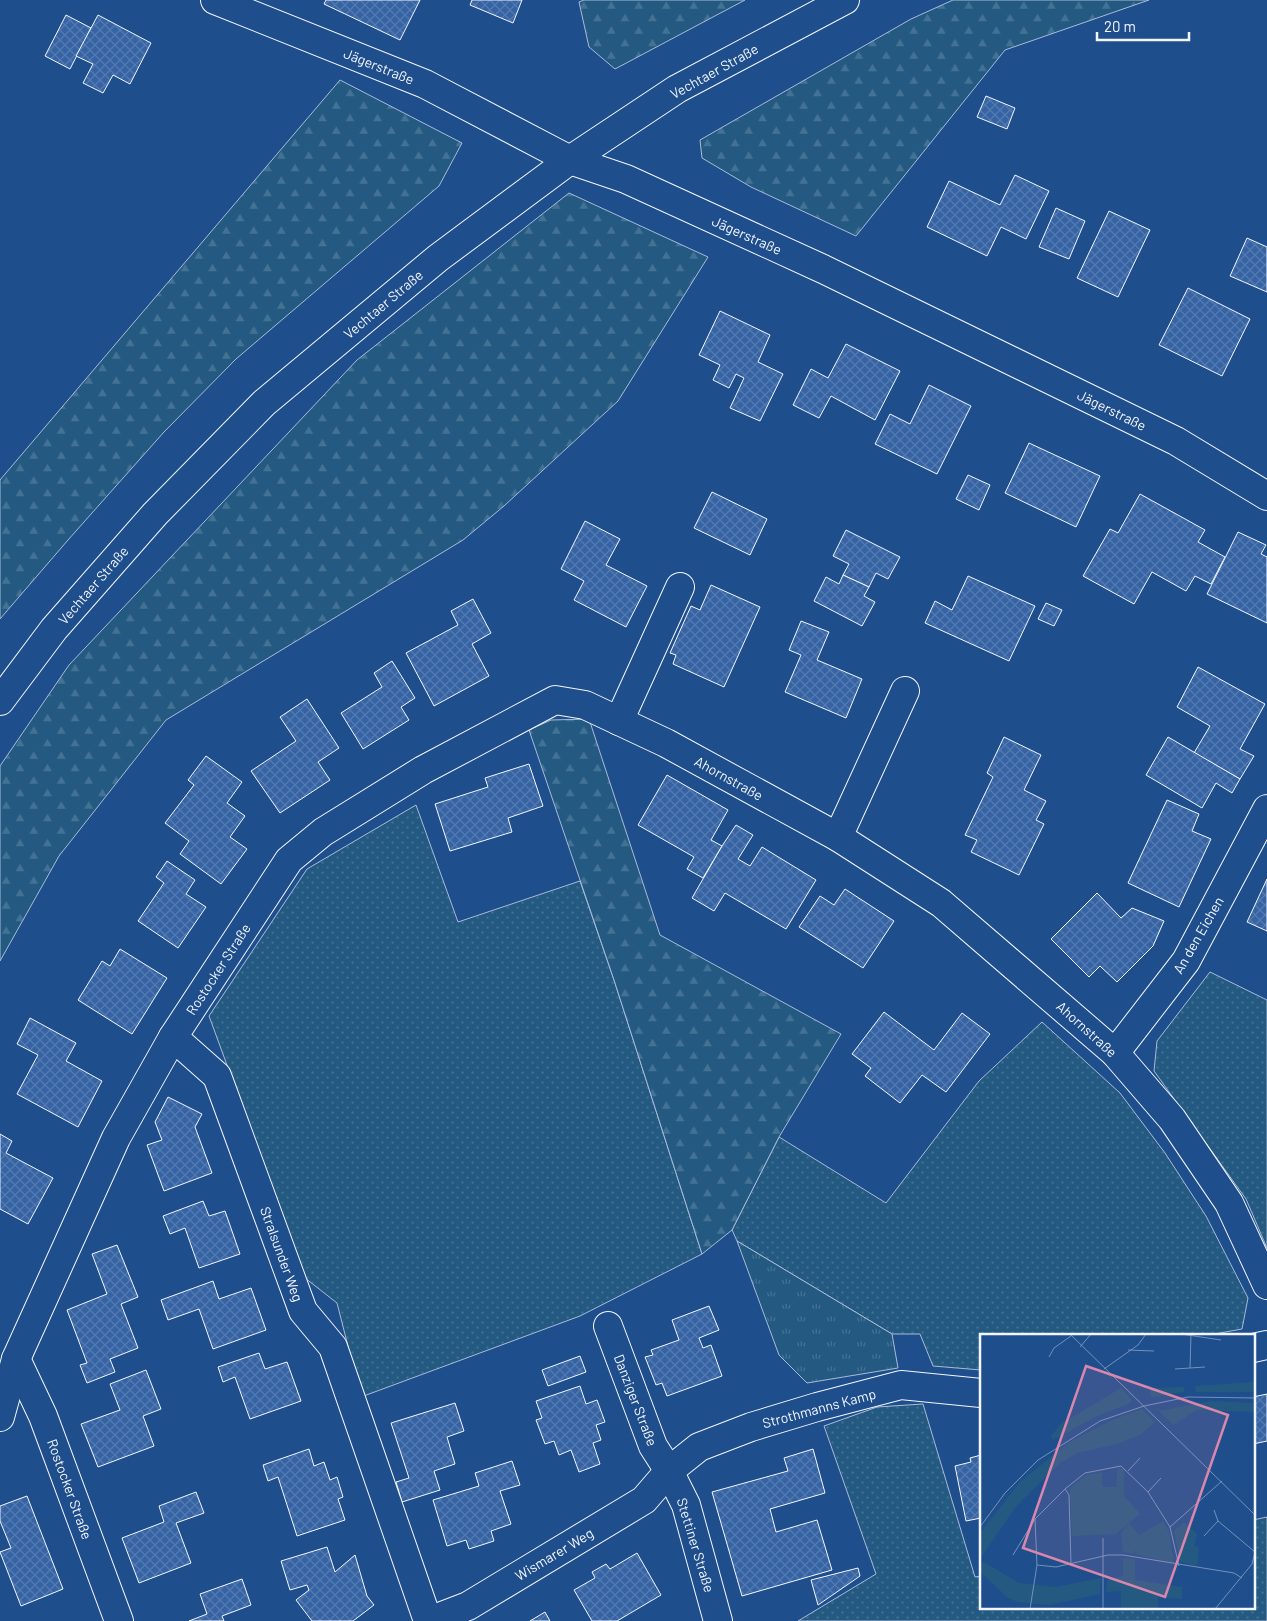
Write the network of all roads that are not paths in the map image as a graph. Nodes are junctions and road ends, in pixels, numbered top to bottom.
1 (215, 0) edge
2 (845, 0) edge
3 (570, 160) junction
4 (1267, 496) edge
5 (680, 587) dead end
6 (905, 691) dead end
7 (555, 700) joint
8 (0, 701) edge
9 (619, 721) junction
10 (1267, 809) edge
11 (838, 837) junction
12 (173, 1037) junction
13 (1115, 1053) junction
14 (1267, 1285) edge
15 (608, 1326) dead end
16 (1267, 1345) edge
17 (1254, 1348) edge
18 (16, 1359) junction
19 (980, 1393) edge
20 (0, 1417) edge
21 (669, 1471) junction
22 (119, 1621) edge
23 (428, 1621) edge
24 (718, 1621) edge

1 - 3 street, Jägerstraße
2 - 3 street, Vechtaer Straße
3 - 4 street, Jägerstraße
3 - 8 street, Vechtaer Straße
5 - 9 street
6 - 11 street
7 - 9 street, Ahornstraße
7 - 12 street, Rostocker Straße
9 - 11 street, Ahornstraße
10 - 13 street, An den Eichen
11 - 13 street, Ahornstraße
12 - 18 street, Rostocker Straße
12 - 23 street, Stralsunder Weg
13 - 14 street, Ahornstraße
15 - 21 street, Danziger Straße
16 - 17 street
18 - 20 street, Rostocker Straße
18 - 22 street, Rostocker Straße
19 - 21 street, Strothmanns Kamp
21 - 23 street, Wismarer Weg
21 - 24 street, Stettiner Straße

